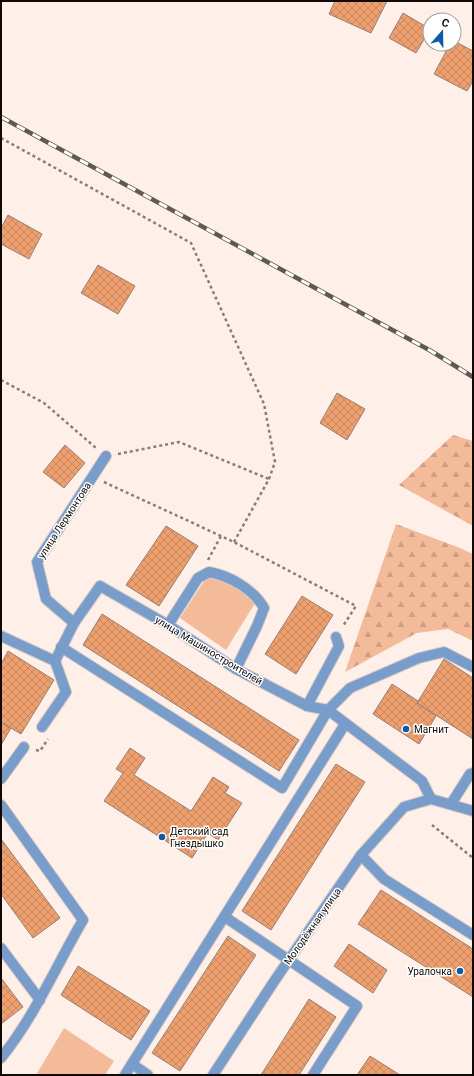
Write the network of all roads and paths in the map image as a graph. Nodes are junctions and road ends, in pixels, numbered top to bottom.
1 (1, 138) edge
2 (1, 380) edge
3 (106, 456) junction
4 (92, 477) junction
5 (269, 479) junction
6 (221, 536) junction
7 (234, 542) junction
8 (209, 572) junction
9 (74, 623) junction
10 (168, 625) junction
11 (1, 636) edge
12 (336, 637) joint
13 (61, 647) junction
14 (55, 661) junction
15 (473, 667) edge
16 (236, 669) junction
17 (307, 706) junction
18 (328, 710) junction
19 (345, 724) junction
20 (42, 727) joint
21 (24, 747) joint
22 (473, 773) edge
23 (1, 779) edge
24 (431, 799) junction
25 (450, 804) junction
26 (1, 805) edge
27 (471, 812) edge
28 (432, 825) dead end
29 (361, 855) junction
30 (473, 858) edge
31 (225, 917) junction
32 (473, 935) edge
33 (1, 948) edge
34 (289, 959) junction
35 (40, 1000) junction
36 (1, 1058) edge
37 (132, 1064) junction
38 (125, 1075) edge
39 (148, 1075) edge
40 (212, 1075) edge
41 (314, 1075) edge

1 - 5 path
2 - 3 path
3 - 4 street, улица Лермонтова
3 - 5 path
4 - 6 path
4 - 9 street, улица Лермонтова
5 - 7 path
6 - 7 path
6 - 8 path
7 - 12 path
8 - 10 street
8 - 16 street
9 - 10 street, улица Машиностроителей
9 - 13 street
10 - 16 street, улица Машиностроителей
11 - 14 street
12 - 17 street
13 - 14 street
13 - 18 street
14 - 20 street
15 - 18 street
16 - 17 street, улица Машиностроителей
17 - 18 street, улица Машиностроителей
18 - 19 street, улица Машиностроителей
19 - 24 street, улица Машиностроителей
19 - 31 street
20 - 21 path
21 - 23 street
22 - 25 street
24 - 25 street
24 - 29 street, Молодёжная улица
25 - 27 street
26 - 35 street
28 - 30 path
29 - 32 street
29 - 34 street, Молодёжная улица
31 - 34 street
31 - 37 street
33 - 35 street
34 - 40 street, Молодёжная улица
34 - 41 street
35 - 36 street
37 - 38 street
37 - 39 street

